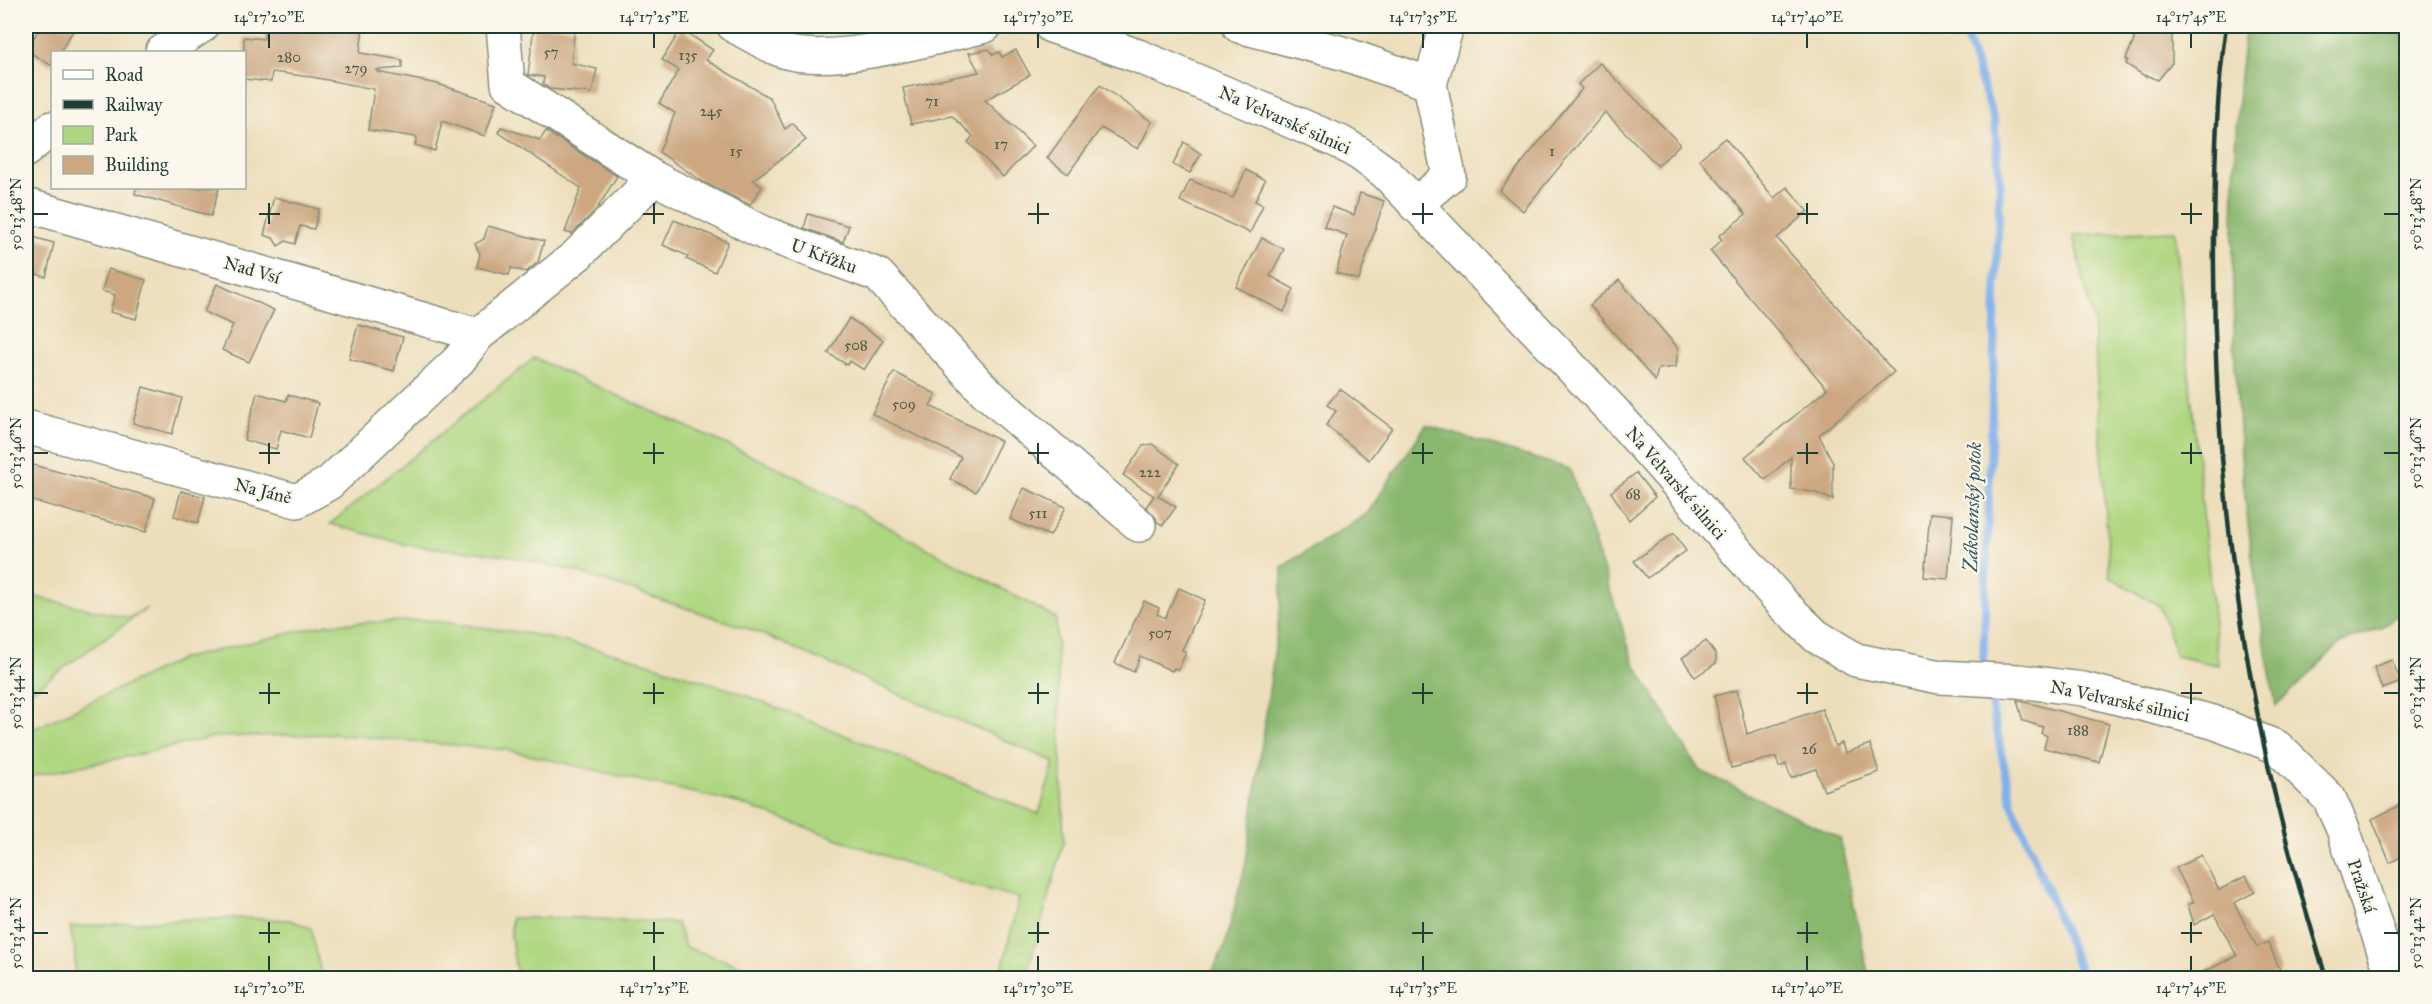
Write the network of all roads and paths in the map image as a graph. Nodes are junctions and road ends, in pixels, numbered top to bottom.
1 (202, 26) edge
2 (503, 26) edge
3 (734, 26) edge
4 (985, 26) edge
5 (1051, 26) edge
6 (1239, 26) edge
7 (1447, 26) edge
8 (164, 51) edge
9 (1430, 84) junction
10 (51, 129) edge
11 (26, 150) edge
12 (654, 178) junction
13 (26, 205) edge
14 (1415, 205) junction
15 (478, 335) junction
16 (26, 427) edge
17 (1140, 525) dead end
18 (2343, 829) joint
19 (2393, 978) edge

1 - 8 street
2 - 12 street, U Křížku
3 - 4 street
5 - 14 street, Na Velvarské silnici
6 - 9 street
7 - 9 street
9 - 14 street
10 - 11 street
12 - 15 street, Na Jáně
12 - 17 street, U Křížku
13 - 15 street, Nad Vsí
14 - 18 street, Na Velvarské silnici
15 - 16 street, Na Jáně
18 - 19 street, Pražská

